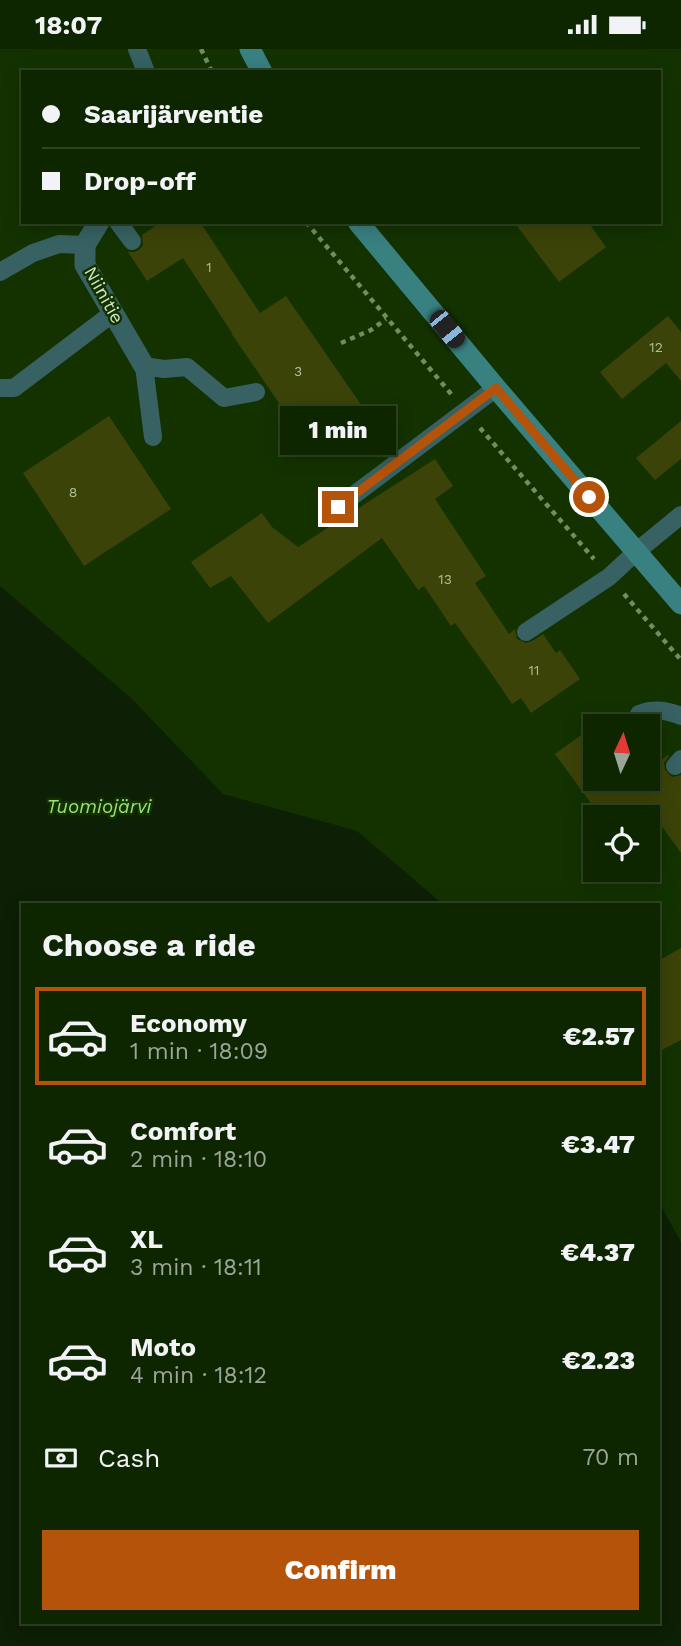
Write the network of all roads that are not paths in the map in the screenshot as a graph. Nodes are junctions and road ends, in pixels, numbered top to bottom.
1 (137, 49) edge
2 (250, 49) edge
3 (145, 70) edge
4 (261, 70) edge
5 (98, 224) edge
6 (119, 224) edge
7 (360, 224) edge
8 (132, 241) dead end
9 (85, 244) junction
10 (0, 272) edge
11 (113, 313) junction
12 (144, 366) junction
13 (0, 388) edge
14 (496, 388) junction
15 (256, 392) dead end
16 (153, 437) dead end
17 (338, 507) dead end
18 (681, 515) edge
19 (636, 552) junction
20 (681, 604) edge
21 (526, 632) dead end
22 (639, 714) dead end
23 (681, 716) edge

1 - 3 lane
2 - 4 main road
5 - 9 street, Niinitie
6 - 8 lane
7 - 14 main road
9 - 10 lane
9 - 11 street, Niinitie
11 - 12 street, Niinitie
11 - 13 lane
12 - 15 lane
12 - 16 lane
14 - 17 lane
14 - 19 main road
18 - 19 lane
19 - 20 main road
19 - 21 lane
22 - 23 lane

